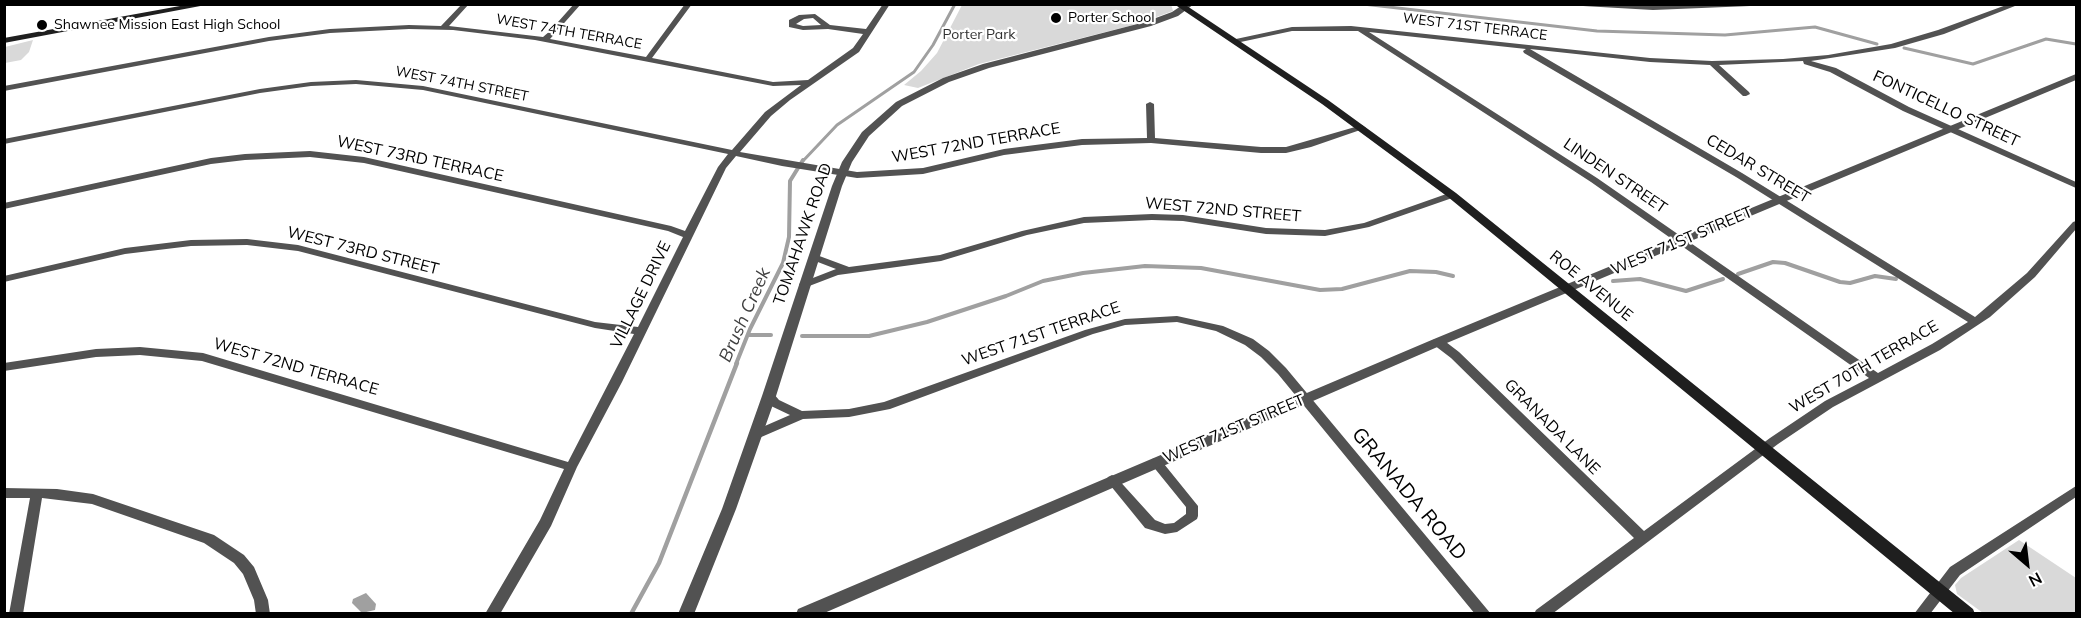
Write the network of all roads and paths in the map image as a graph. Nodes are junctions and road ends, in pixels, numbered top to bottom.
1 (207, 4) edge
2 (466, 4) edge
3 (578, 4) edge
4 (689, 4) edge
5 (887, 4) edge
6 (1583, 4) edge
7 (1750, 4) edge
8 (2017, 4) edge
9 (1184, 6) edge
10 (444, 27) junction
11 (828, 27) dead end
12 (1359, 29) junction
13 (869, 32) junction
14 (544, 40) junction
15 (4, 41) edge
16 (1236, 41) junction
17 (1522, 48) junction
18 (1828, 57) junction
19 (648, 60) junction
20 (1802, 60) junction
21 (1712, 63) junction
22 (1833, 70) junction
23 (2076, 77) edge
24 (809, 82) junction
25 (773, 84) junction
26 (4, 89) edge
27 (1746, 94) dead end
28 (787, 98) junction
29 (1150, 104) dead end
30 (1362, 128) junction
31 (1950, 129) junction
32 (1151, 140) junction
33 (4, 142) edge
34 (732, 152) junction
35 (843, 173) junction
36 (2076, 185) edge
37 (1452, 195) junction
38 (1780, 200) junction
39 (4, 206) edge
40 (2076, 224) edge
41 (686, 235) junction
42 (1682, 241) junction
43 (814, 257) junction
44 (848, 269) junction
45 (4, 279) edge
46 (804, 285) junction
47 (1567, 288) junction
48 (1976, 322) junction
49 (640, 331) junction
50 (1438, 342) junction
51 (4, 367) edge
52 (1877, 378) junction
53 (769, 396) junction
54 (1304, 399) junction
55 (801, 415) junction
56 (756, 435) junction
57 (1764, 449) junction
58 (1156, 462) junction
59 (571, 467) junction
60 (1112, 480) junction
61 (2076, 491) edge
62 (4, 492) edge
63 (37, 493) junction
64 (1642, 537) junction
65 (1939, 591) junction
66 (840, 598) junction
67 (16, 614) edge
68 (263, 614) edge
69 (492, 614) edge
70 (686, 614) edge
71 (804, 614) edge
72 (827, 614) edge
73 (1484, 614) edge
74 (1541, 614) edge
75 (1921, 614) edge
76 (1967, 614) edge

1 - 15 main road
2 - 10 street
3 - 14 street
4 - 19 street
5 - 13 street, VILLAGE DRIVE
6 - 7 street
8 - 18 street, WEST 71ST TERRACE
9 - 16 main road, ROE AVENUE
9 - 35 street, TOMAHAWK ROAD
10 - 14 street, WEST 74TH TERRACE
10 - 26 street, WEST 74TH TERRACE
11 - 13 street
12 - 16 street, WEST 71ST TERRACE
12 - 17 street, WEST 71ST TERRACE
12 - 42 street, LINDEN STREET
13 - 24 street, VILLAGE DRIVE
14 - 19 street, WEST 74TH TERRACE
16 - 30 main road, ROE AVENUE
17 - 21 street, WEST 71ST TERRACE
17 - 38 street, CEDAR STREET
18 - 20 street, WEST 71ST TERRACE
18 - 22 street
19 - 25 street, WEST 74TH TERRACE
20 - 21 street, WEST 71ST TERRACE
20 - 22 street, FONTICELLO STREET
21 - 27 street
22 - 31 street, FONTICELLO STREET
23 - 31 street, WEST 71ST STREET
24 - 25 street, WEST 74TH TERRACE
24 - 28 street, VILLAGE DRIVE
25 - 28 street
28 - 34 street, VILLAGE DRIVE
29 - 32 street
30 - 32 street, WEST 72ND TERRACE
30 - 37 main road, ROE AVENUE
31 - 36 street, FONTICELLO STREET
31 - 38 street, WEST 71ST STREET
32 - 35 street, WEST 72ND TERRACE
33 - 34 street, WEST 74TH STREET
34 - 35 street, WEST 74TH STREET
34 - 41 street, VILLAGE DRIVE
35 - 43 street, TOMAHAWK ROAD
37 - 44 street, WEST 72ND STREET
37 - 47 main road, ROE AVENUE
38 - 42 street, WEST 71ST STREET
38 - 48 street, CEDAR STREET
39 - 41 street, WEST 73RD TERRACE
40 - 48 street, WEST 70TH TERRACE
41 - 49 street, VILLAGE DRIVE
42 - 47 street, WEST 71ST STREET
42 - 52 street, LINDEN STREET
43 - 44 street, WEST 72ND STREET
43 - 46 street, TOMAHAWK ROAD
44 - 46 street, WEST 72ND STREET
45 - 49 street, WEST 73RD STREET
46 - 53 street, TOMAHAWK ROAD
47 - 50 street, WEST 71ST STREET
47 - 57 main road, ROE AVENUE
48 - 52 street, WEST 70TH TERRACE
49 - 59 street, VILLAGE DRIVE
50 - 54 street, WEST 71ST STREET
50 - 64 street, GRANADA LANE
51 - 59 street, WEST 72ND TERRACE
52 - 57 street, WEST 70TH TERRACE
53 - 55 street, WEST 71ST TERRACE
53 - 56 street, TOMAHAWK ROAD
54 - 55 street, WEST 71ST TERRACE
54 - 58 street, WEST 71ST STREET
54 - 73 street, GRANADA ROAD
55 - 56 street, WEST 71ST TERRACE
56 - 70 street, TOMAHAWK ROAD
57 - 64 street, WEST 70TH TERRACE
57 - 65 main road, ROE AVENUE
58 - 60 street, WEST 71ST STREET
58 - 60 street, WEST 71ST STREET
59 - 69 street, VILLAGE DRIVE
60 - 66 street, WEST 71ST STREET
61 - 65 street
62 - 63 street
63 - 67 street
63 - 68 street
64 - 74 street, WEST 70TH TERRACE
65 - 75 street
65 - 76 main road, ROE AVENUE
66 - 71 street, WEST 71ST STREET
66 - 72 street

